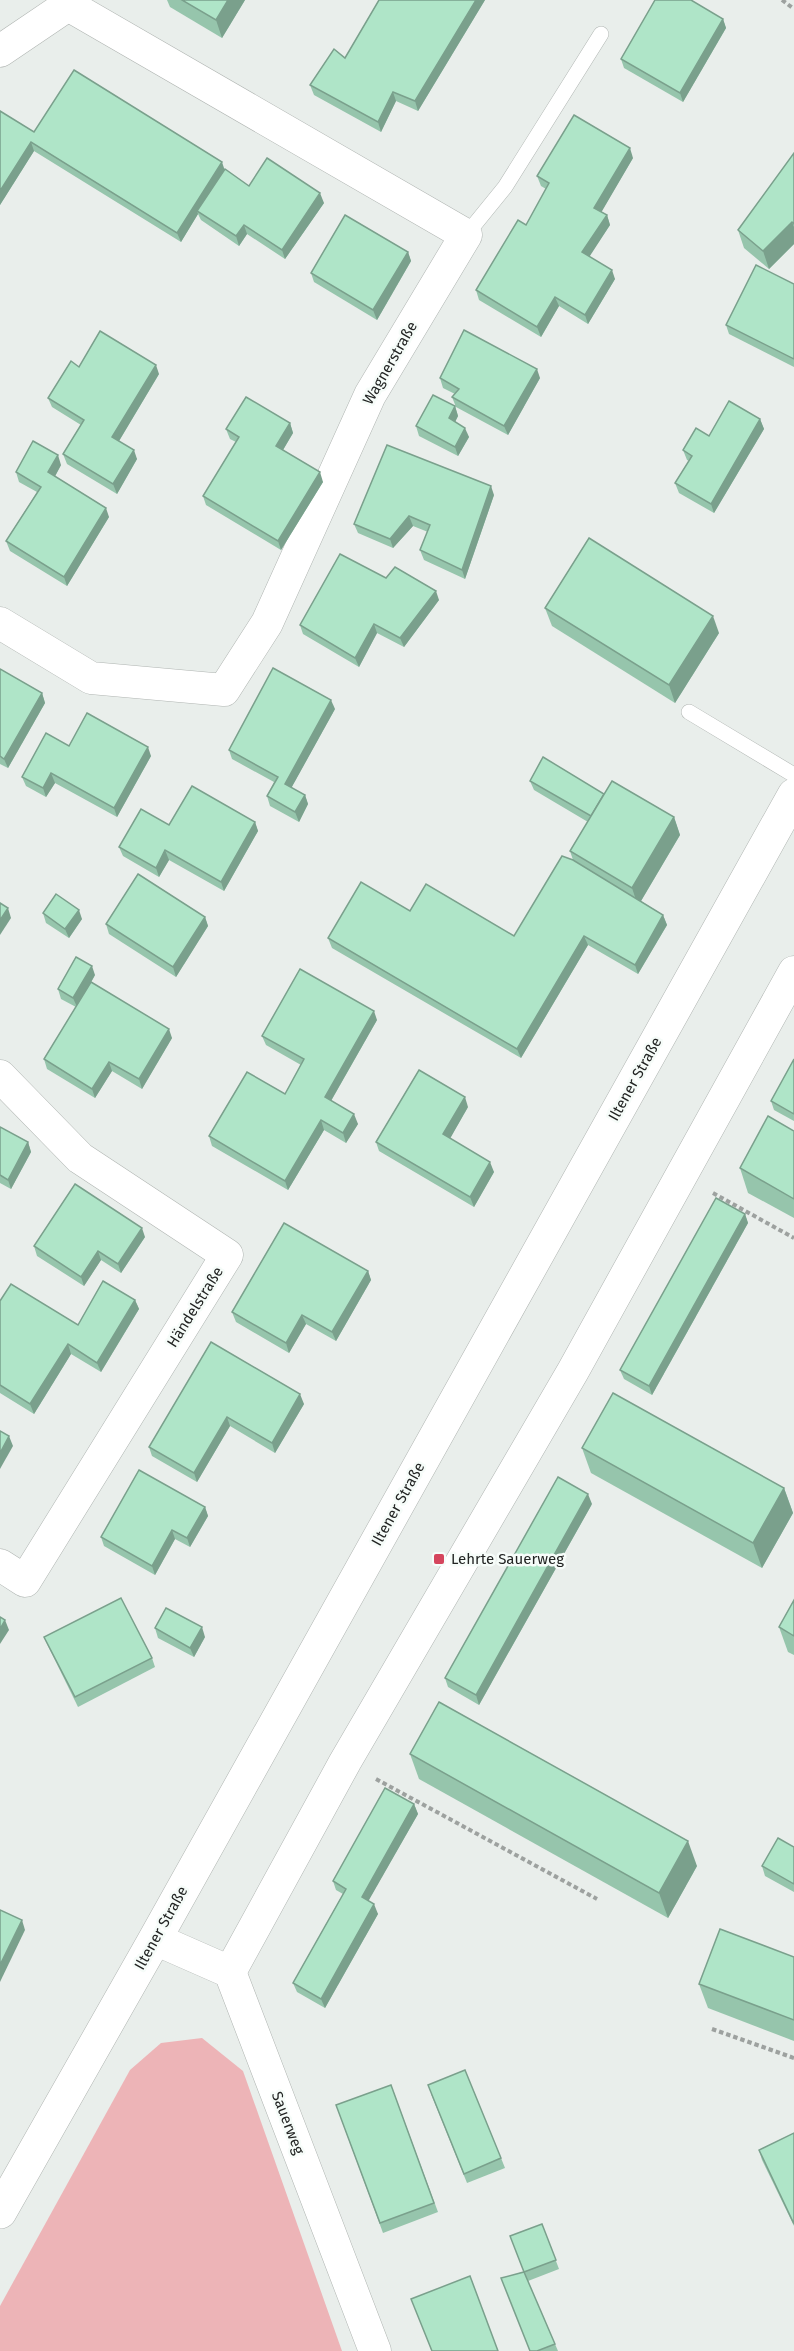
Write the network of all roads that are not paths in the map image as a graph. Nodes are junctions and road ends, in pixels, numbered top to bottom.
1 (70, 3) edge
2 (601, 34) dead end
3 (0, 51) edge
4 (466, 235) junction
5 (0, 623) edge
6 (689, 712) dead end
7 (794, 775) edge
8 (794, 795) edge
9 (794, 972) edge
10 (0, 1076) edge
11 (0, 1565) edge
12 (155, 1939) junction
13 (230, 1972) junction
14 (0, 2212) edge
15 (375, 2351) edge

1 - 3 street
1 - 4 street
2 - 4 lane
4 - 5 street, Wagnerstraße
6 - 7 lane
8 - 12 street, Iltener Straße
9 - 13 street
10 - 11 street, Händelstraße
12 - 13 street
12 - 14 street, Iltener Straße
13 - 15 street, Sauerweg

